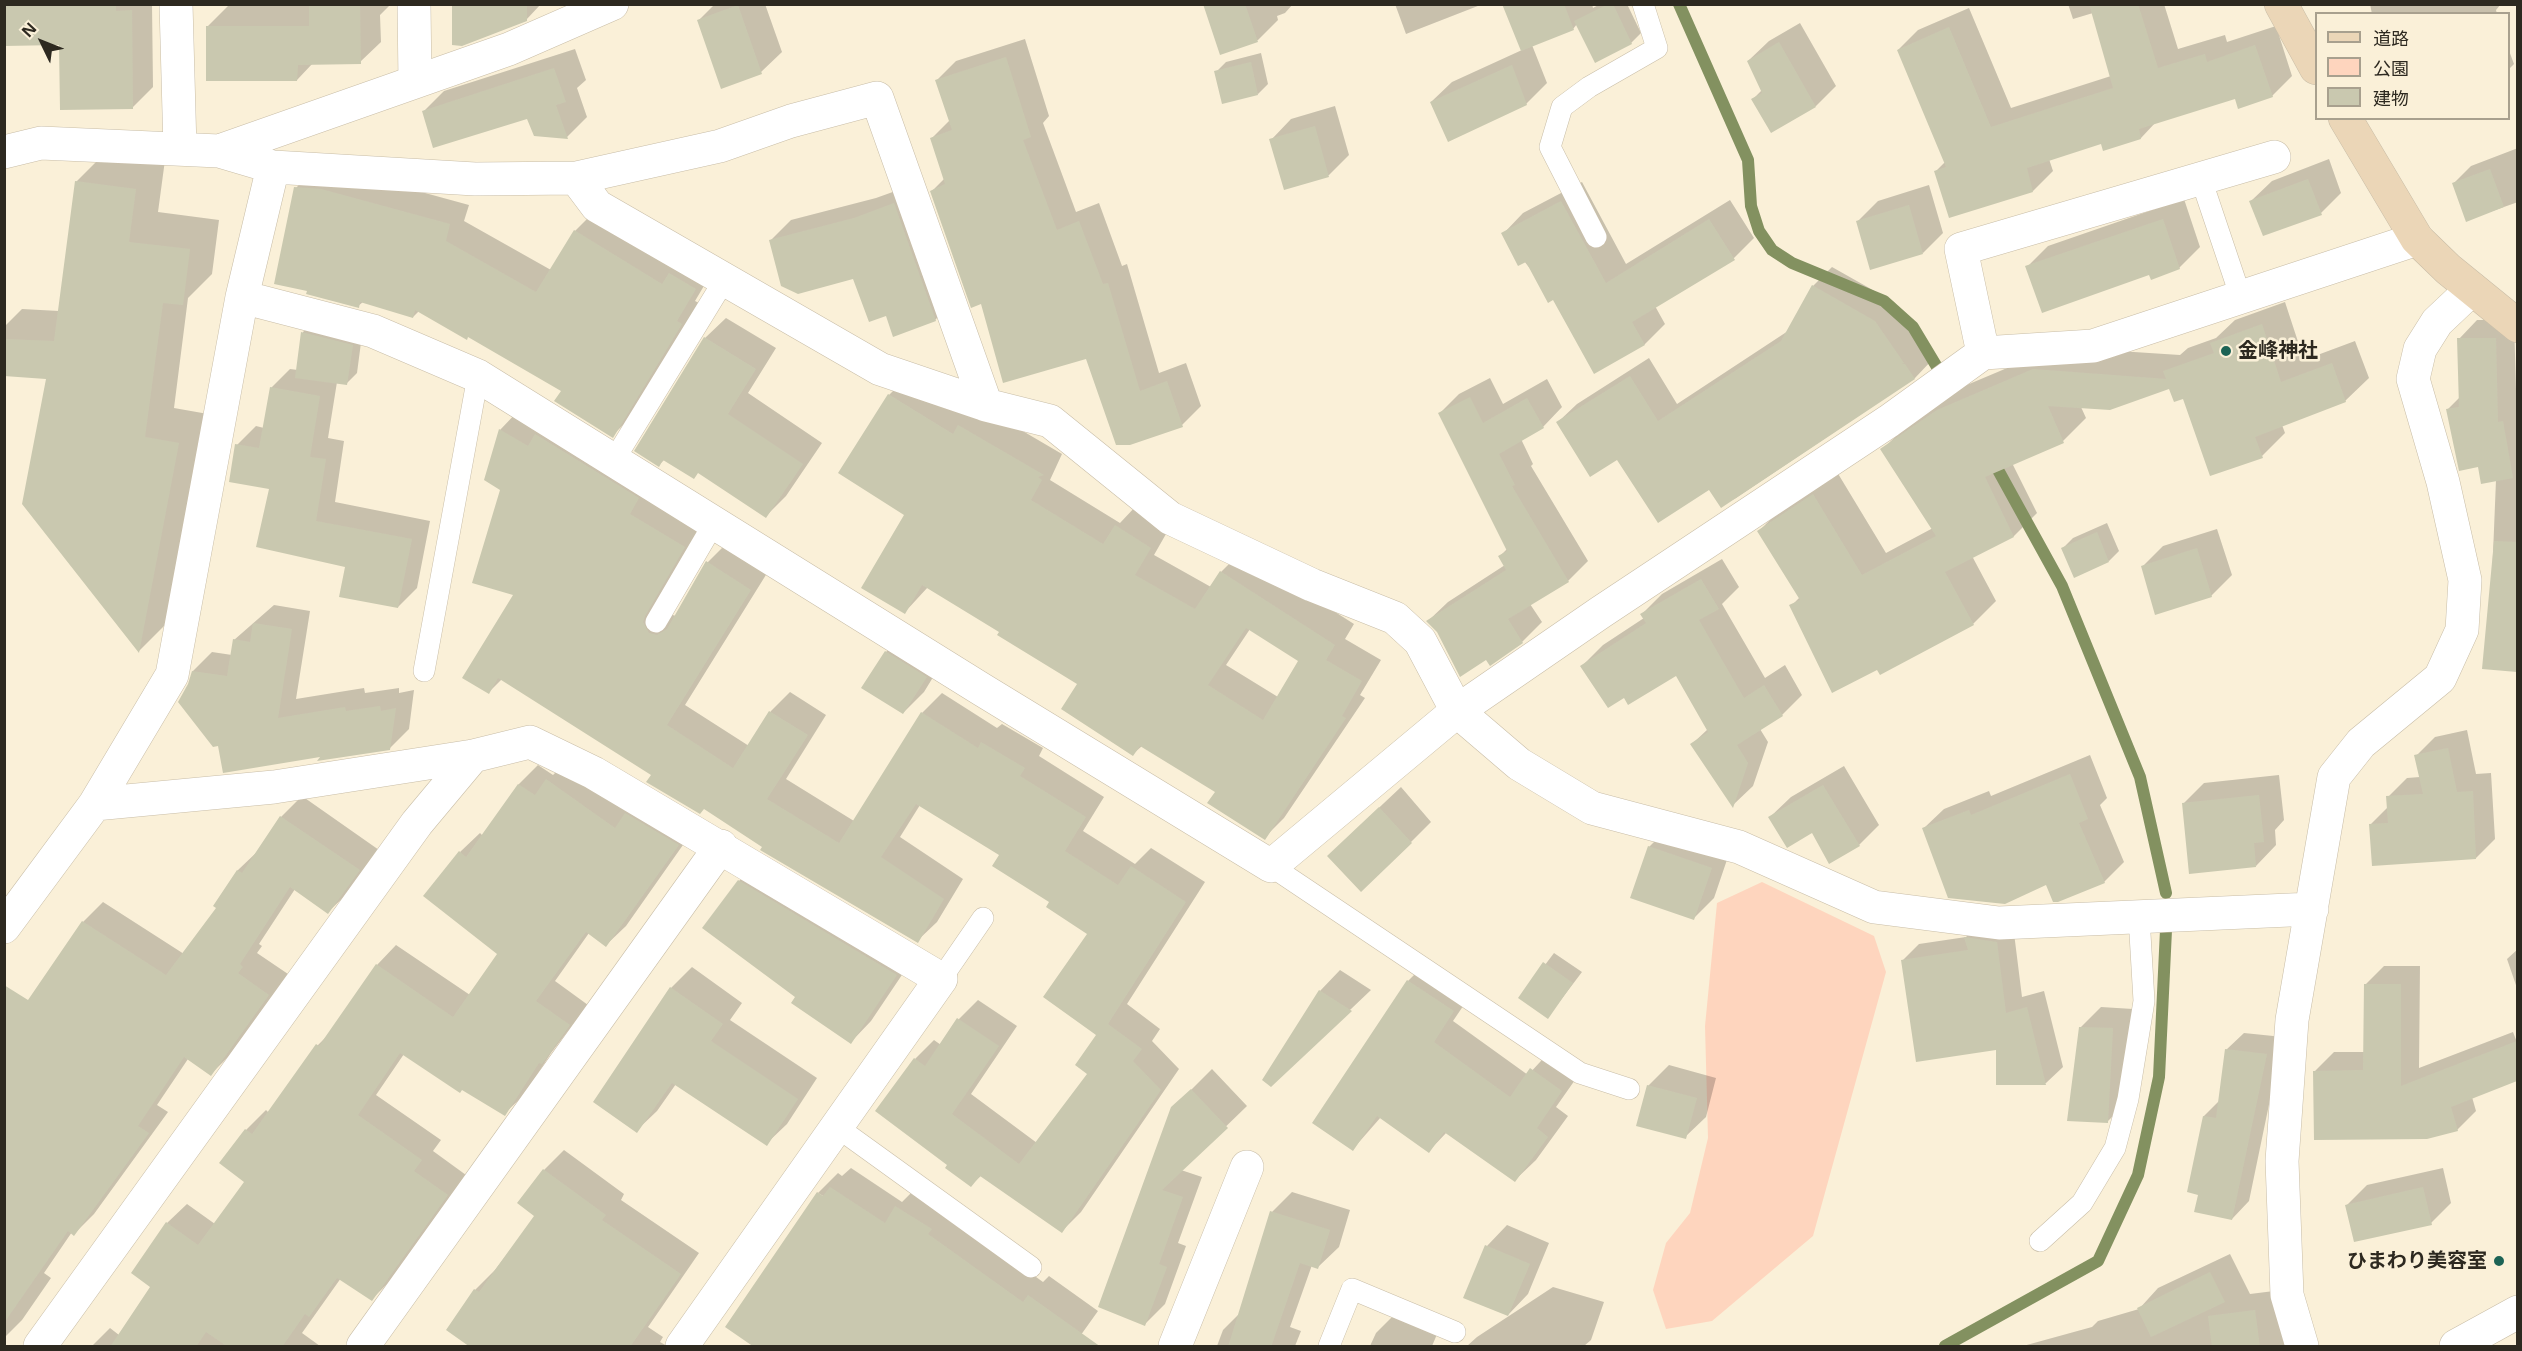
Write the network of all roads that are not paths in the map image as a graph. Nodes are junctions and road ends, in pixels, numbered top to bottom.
1 (176, 4) edge
2 (414, 4) edge
3 (612, 4) edge
4 (1643, 4) edge
5 (2281, 4) edge
6 (2315, 66) edge
7 (415, 82) junction
8 (2346, 120) edge
9 (180, 149) junction
10 (219, 151) junction
11 (4, 152) edge
12 (2274, 158) dead end
13 (273, 167) junction
14 (576, 178) junction
15 (2201, 179) junction
16 (1596, 237) dead end
17 (2417, 239) junction
18 (725, 279) junction
19 (2472, 289) junction
20 (2240, 295) junction
21 (242, 297) junction
22 (2517, 326) edge
23 (1983, 353) junction
24 (478, 376) junction
25 (986, 405) junction
26 (614, 460) junction
27 (714, 523) junction
28 (656, 622) dead end
29 (424, 670) dead end
30 (1457, 711) junction
31 (472, 756) junction
32 (94, 804) junction
33 (721, 846) junction
34 (1270, 866) junction
35 (2312, 909) junction
36 (2139, 917) junction
37 (983, 918) dead end
38 (4, 927) edge
39 (940, 979) junction
40 (1629, 1089) dead end
41 (837, 1127) junction
42 (1247, 1167) dead end
43 (2040, 1241) dead end
44 (1031, 1267) dead end
45 (2517, 1312) edge
46 (1455, 1332) dead end
47 (694, 1342) edge
48 (40, 1347) edge
49 (363, 1347) edge
50 (1175, 1347) edge
51 (1329, 1347) edge
52 (2302, 1347) edge
53 (2456, 1347) edge

1 - 9 street
2 - 7 street
3 - 7 street
4 - 16 lane
5 - 6 main road
7 - 10 street
8 - 17 main road
9 - 10 street
9 - 11 street
10 - 13 street
12 - 15 street
13 - 14 street
13 - 21 street
14 - 18 street
14 - 25 street
15 - 20 lane
15 - 23 street
17 - 19 main road
17 - 20 street
18 - 25 street
18 - 26 lane
19 - 22 main road
19 - 35 street
20 - 23 street
21 - 24 street
21 - 32 street
23 - 30 street
24 - 26 street
24 - 29 lane
25 - 30 street
26 - 27 street
27 - 28 lane
27 - 34 street
30 - 34 street
30 - 36 street
31 - 32 street
31 - 33 street
31 - 48 street
32 - 38 street
33 - 39 street
33 - 49 street
34 - 40 lane
35 - 36 street
35 - 52 street
36 - 43 lane
37 - 39 lane
39 - 41 street
41 - 44 lane
41 - 47 street
42 - 50 street
45 - 53 street
46 - 51 lane

